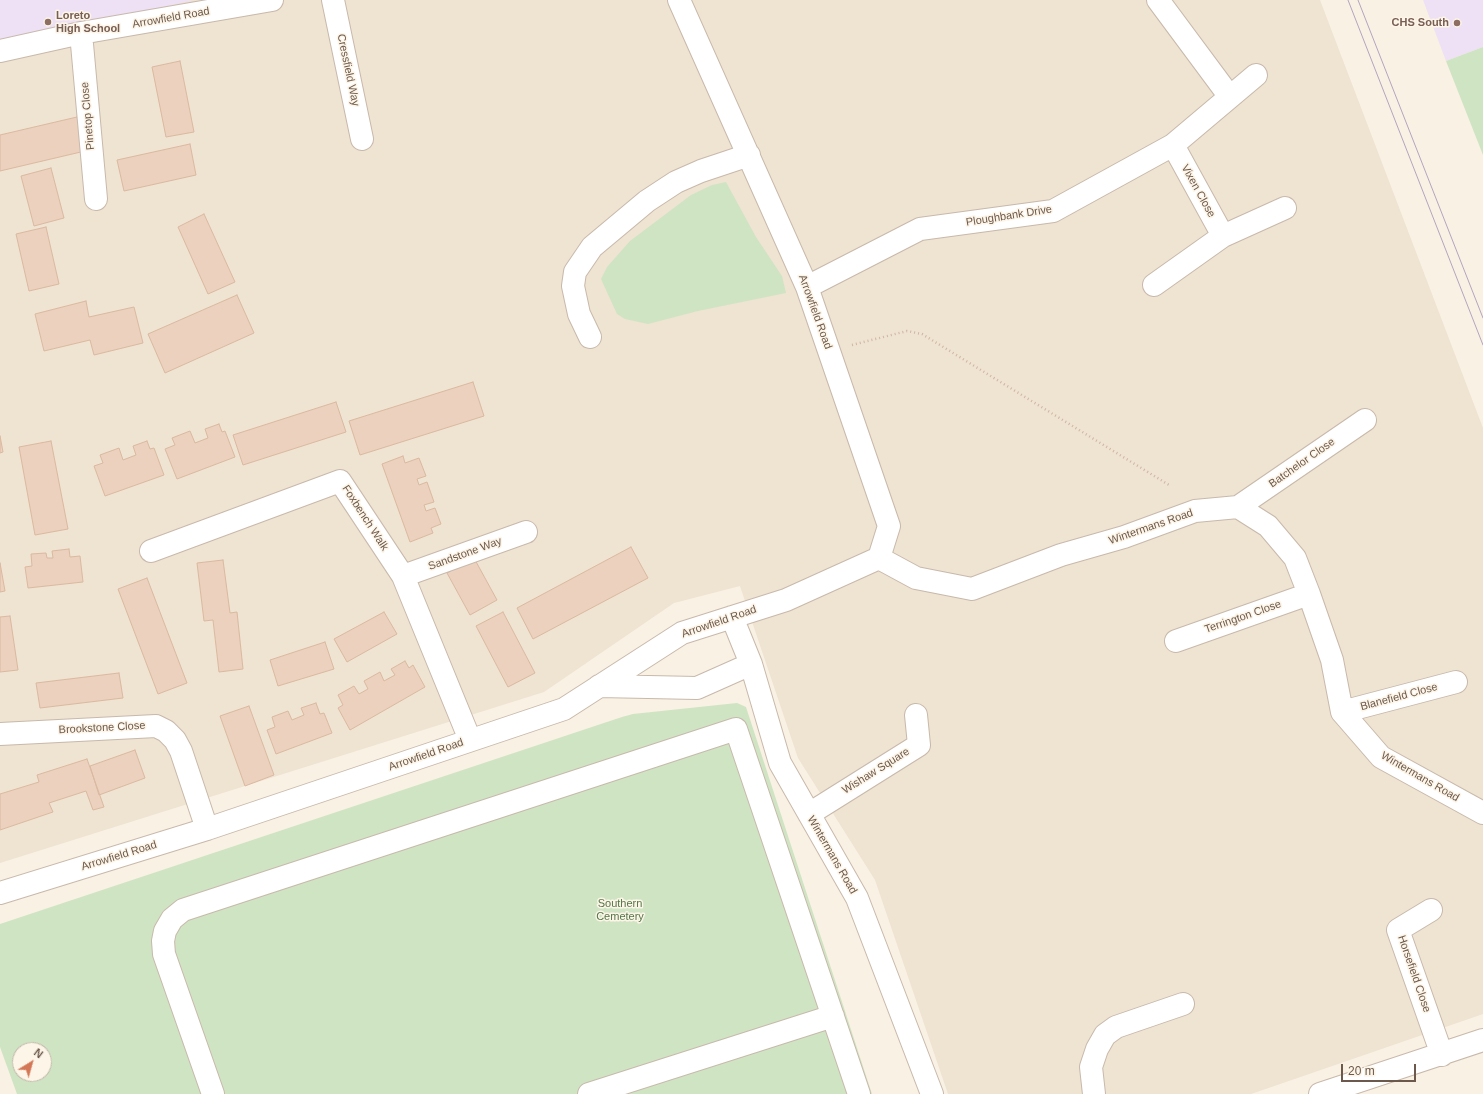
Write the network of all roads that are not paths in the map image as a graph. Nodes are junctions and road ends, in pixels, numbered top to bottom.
1 (272, 0) edge
2 (333, 0) edge
3 (679, 0) edge
4 (1158, 0) edge
5 (81, 33) junction
6 (0, 51) edge
7 (1256, 75) dead end
8 (1230, 97) junction
9 (362, 139) dead end
10 (1173, 145) junction
11 (749, 155) junction
12 (96, 199) dead end
13 (1285, 208) dead end
14 (1223, 236) junction
15 (1154, 285) dead end
16 (807, 287) junction
17 (590, 337) dead end
18 (1365, 420) dead end
19 (1238, 507) junction
20 (526, 532) dead end
21 (151, 552) dead end
22 (879, 558) junction
23 (403, 576) junction
24 (1309, 594) junction
25 (732, 617) junction
26 (1176, 641) dead end
27 (751, 664) junction
28 (1456, 682) dead end
29 (599, 686) junction
30 (1342, 712) junction
31 (916, 715) dead end
32 (0, 734) edge
33 (470, 740) junction
34 (1483, 813) edge
35 (809, 814) junction
36 (207, 829) junction
37 (0, 894) edge
38 (1431, 910) dead end
39 (1183, 1004) dead end
40 (833, 1016) junction
41 (1483, 1040) edge
42 (1442, 1055) junction
43 (213, 1094) edge
44 (589, 1094) edge
45 (859, 1094) edge
46 (932, 1094) edge
47 (1094, 1094) edge
48 (1320, 1094) edge

1 - 5 street, Arrowfield Road
2 - 9 street, Cressfield Way
3 - 11 street, Arrowfield Road
4 - 8 street
5 - 6 street, Arrowfield Road
5 - 12 street, Pinetop Close
7 - 8 street, Ploughbank Drive
8 - 10 street, Ploughbank Drive
10 - 14 street, Vixen Close
10 - 16 street, Ploughbank Drive
11 - 16 street, Arrowfield Road
11 - 17 street
13 - 14 street
14 - 15 street
16 - 22 street, Arrowfield Road
18 - 19 street, Batchelor Close
19 - 22 street, Wintermans Road
19 - 24 street
20 - 23 street, Sandstone Way
21 - 23 street, Foxbench Walk
22 - 25 street, Arrowfield Road
23 - 33 street, Foxbench Walk
24 - 26 street, Terrington Close
24 - 30 street
25 - 27 street, Wintermans Road
25 - 29 street, Arrowfield Road
27 - 29 street
27 - 35 street, Wintermans Road
28 - 30 street, Blanefield Close
29 - 33 street, Arrowfield Road
30 - 34 street, Wintermans Road
31 - 35 street, Wishaw Square
32 - 36 street, Brookstone Close
33 - 36 street, Arrowfield Road
35 - 46 street, Wintermans Road
36 - 37 street, Arrowfield Road
38 - 42 street, Horsefield Close
39 - 47 street
40 - 43 street
40 - 44 street
40 - 45 street
41 - 42 street
42 - 48 street

